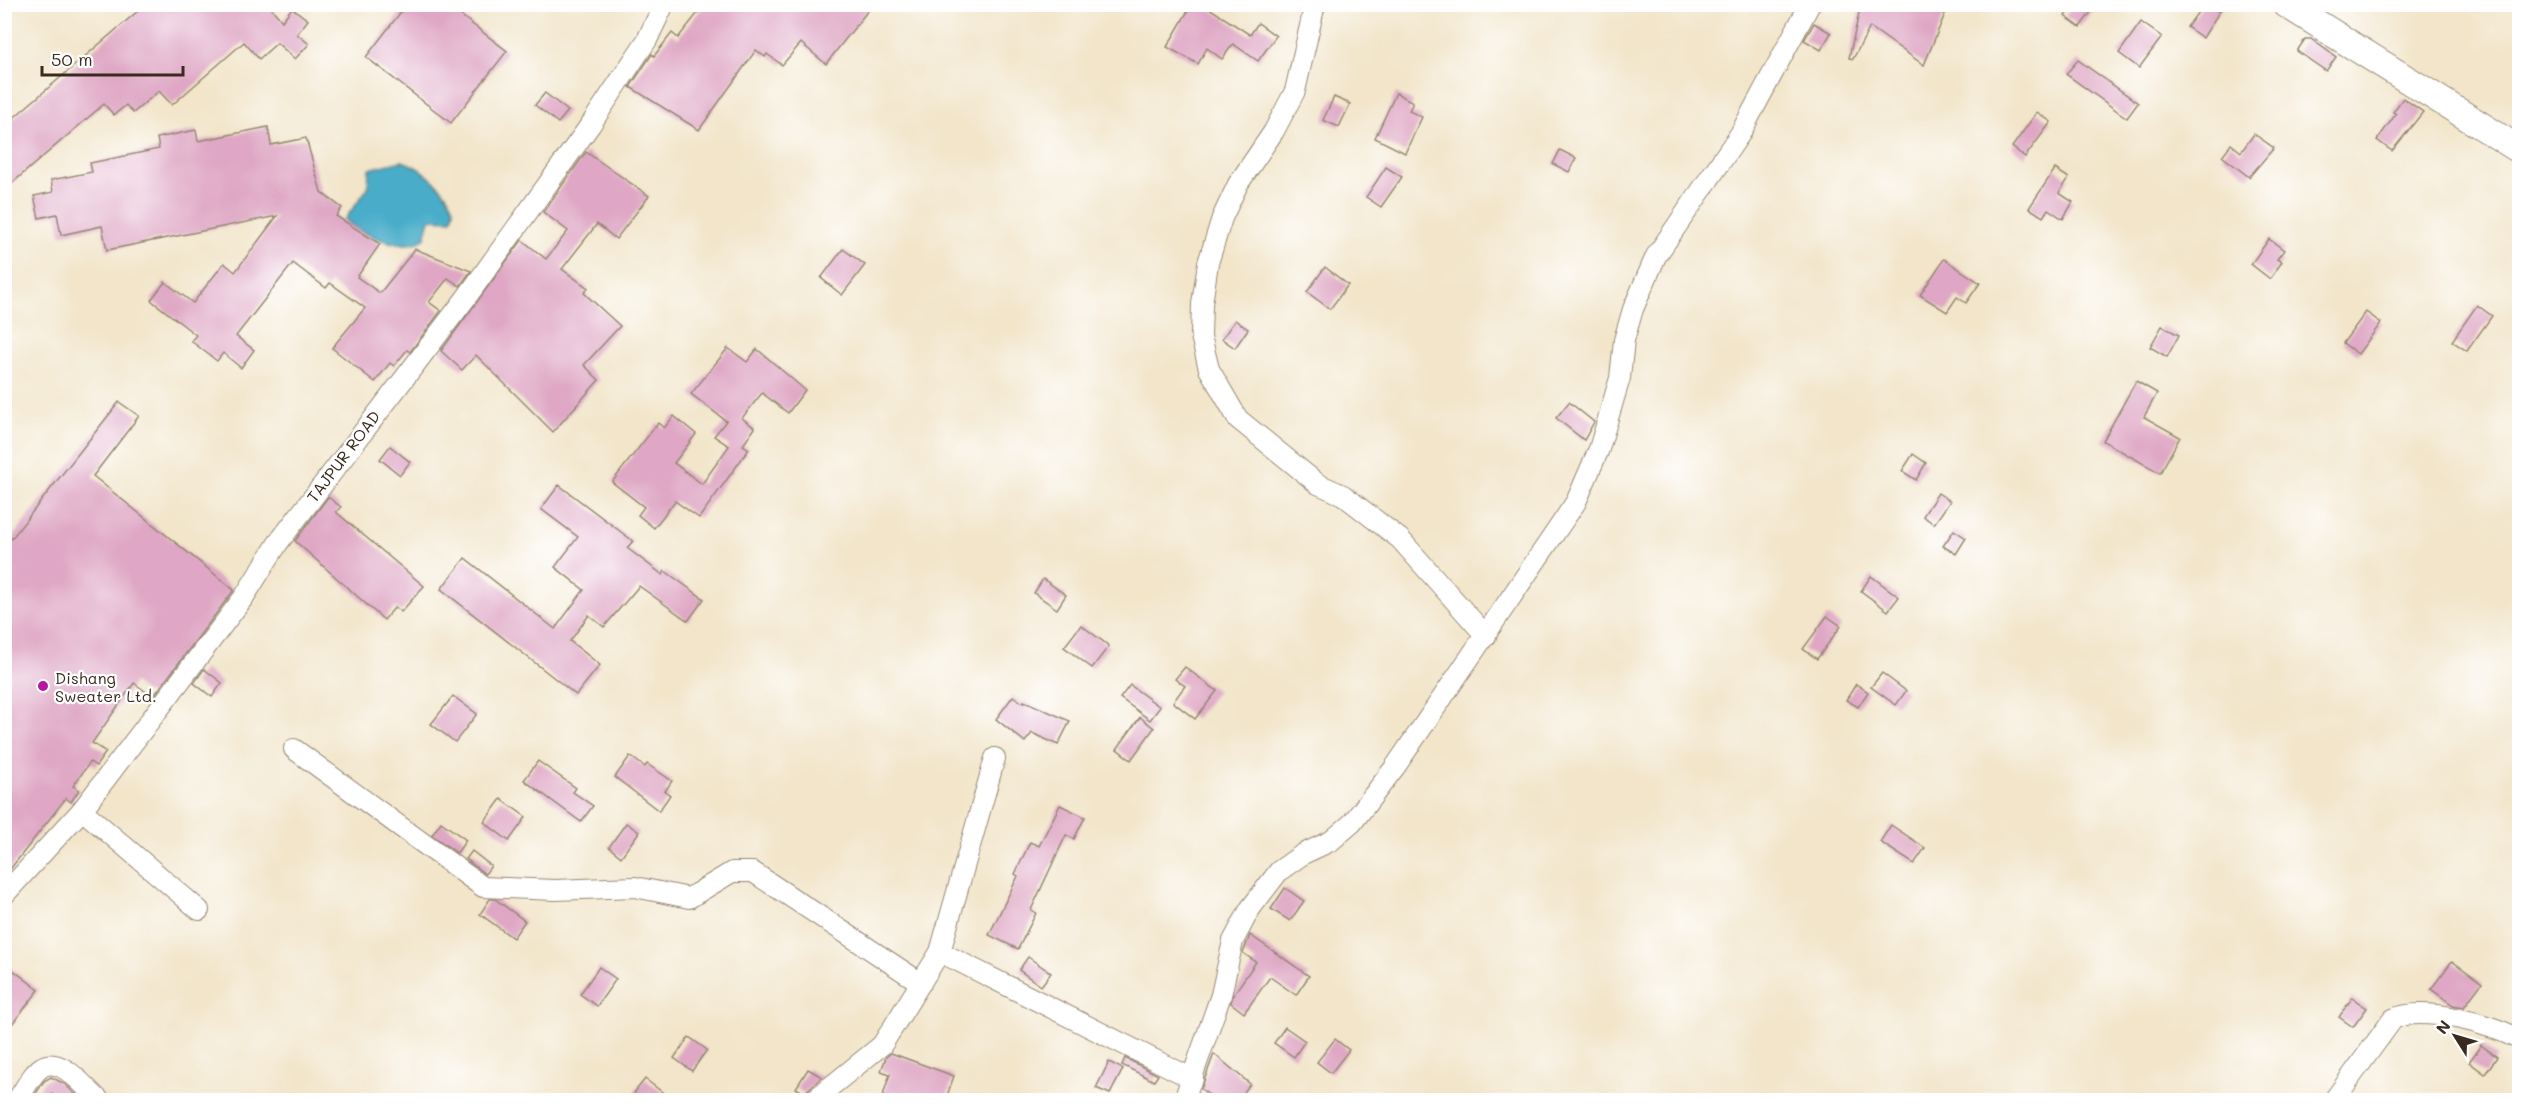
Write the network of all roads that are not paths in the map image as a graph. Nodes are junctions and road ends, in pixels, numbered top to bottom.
1 (664, 4) edge
2 (1315, 4) edge
3 (1810, 4) edge
4 (2286, 4) edge
5 (2520, 150) edge
6 (1486, 636) junction
7 (294, 749) dead end
8 (995, 758) dead end
9 (82, 810) junction
10 (4, 895) edge
11 (199, 910) dead end
12 (940, 952) junction
13 (921, 982) junction
14 (2520, 1040) edge
15 (1192, 1079) junction
16 (17, 1101) edge
17 (99, 1101) edge
18 (814, 1101) edge
19 (1184, 1101) edge
20 (2334, 1101) edge

1 - 9 street, TAJPUR ROAD
2 - 6 street
3 - 6 street
4 - 5 main road
6 - 15 street
7 - 13 street
8 - 12 street
9 - 10 street, TAJPUR ROAD
9 - 11 street
12 - 13 street
12 - 15 street
13 - 18 street
14 - 20 street
15 - 19 street
16 - 17 street

